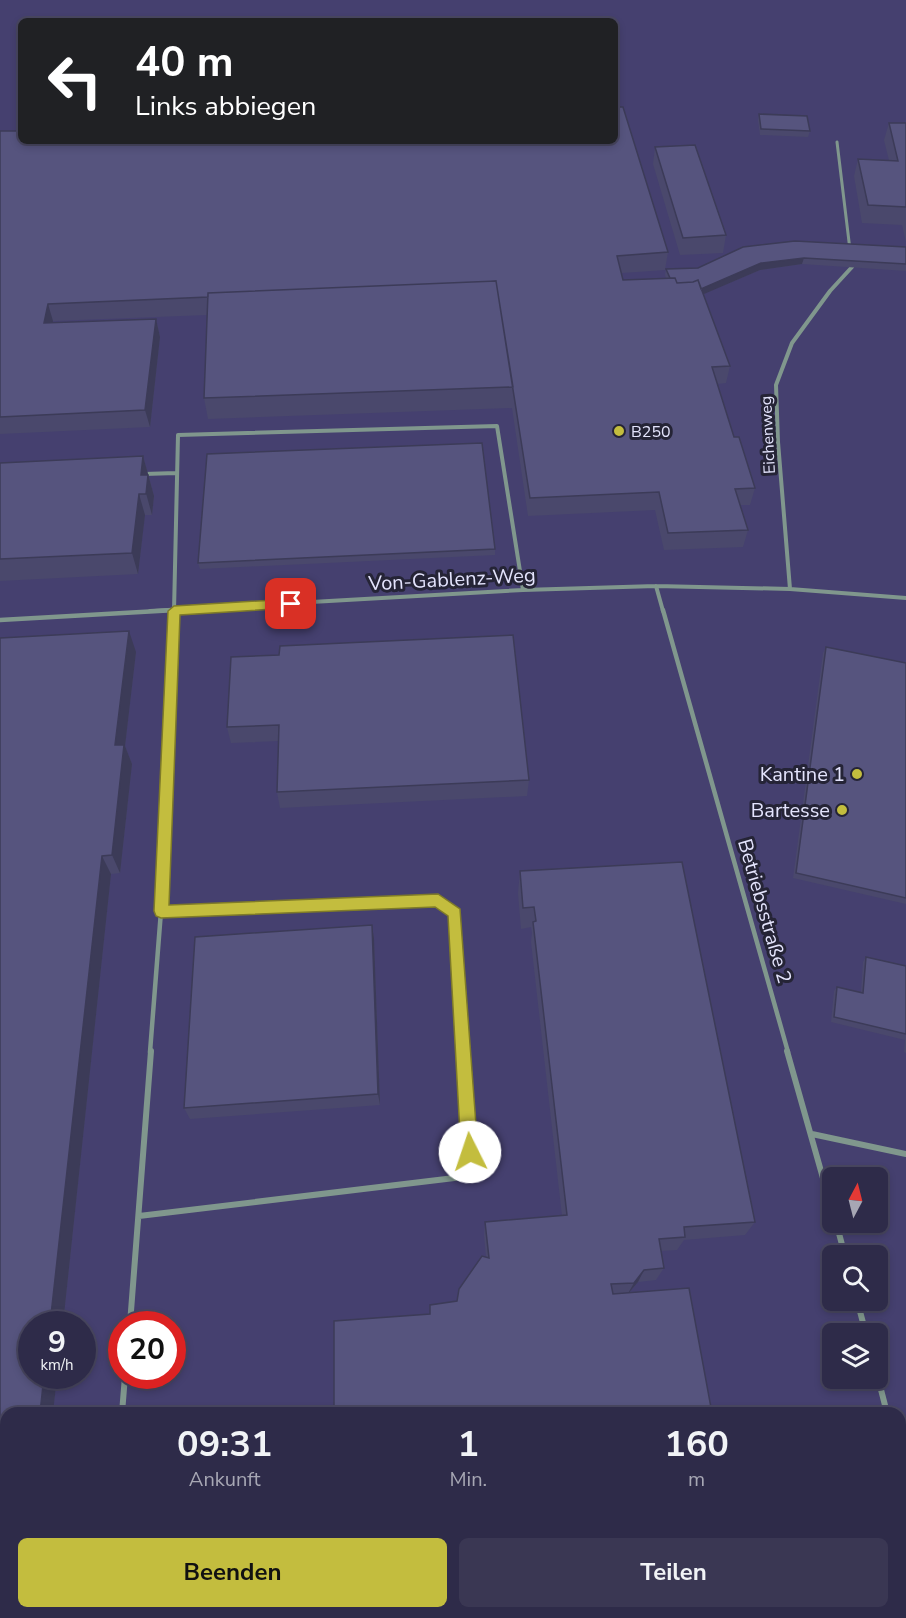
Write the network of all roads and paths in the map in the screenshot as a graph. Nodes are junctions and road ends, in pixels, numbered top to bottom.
1 (837, 142) dead end
2 (850, 251) edge
3 (852, 267) edge
4 (176, 473) junction
5 (141, 474) edge
6 (656, 586) junction
7 (790, 588) junction
8 (523, 590) junction
9 (906, 598) edge
10 (174, 611) junction
11 (0, 620) edge
12 (161, 911) junction
13 (812, 1134) junction
14 (906, 1154) edge
15 (822, 1172) edge
16 (139, 1216) junction
17 (131, 1311) edge
18 (124, 1389) edge
19 (881, 1389) edge
20 (122, 1407) edge
21 (885, 1407) edge

1 - 2 lane
3 - 7 lane, Eichenweg
4 - 5 lane
4 - 8 lane
4 - 10 lane
6 - 7 lane, Von-Gablenz-Weg
6 - 8 lane, Von-Gablenz-Weg
6 - 13 lane, Betriebsstraße 2
7 - 9 lane, Von-Gablenz-Weg
8 - 10 lane, Von-Gablenz-Weg
10 - 11 lane, Von-Gablenz-Weg
10 - 12 lane
12 - 16 lane
12 - 16 lane
13 - 14 lane
13 - 15 lane, Betriebsstraße 2
16 - 17 lane
18 - 20 lane
19 - 21 lane

